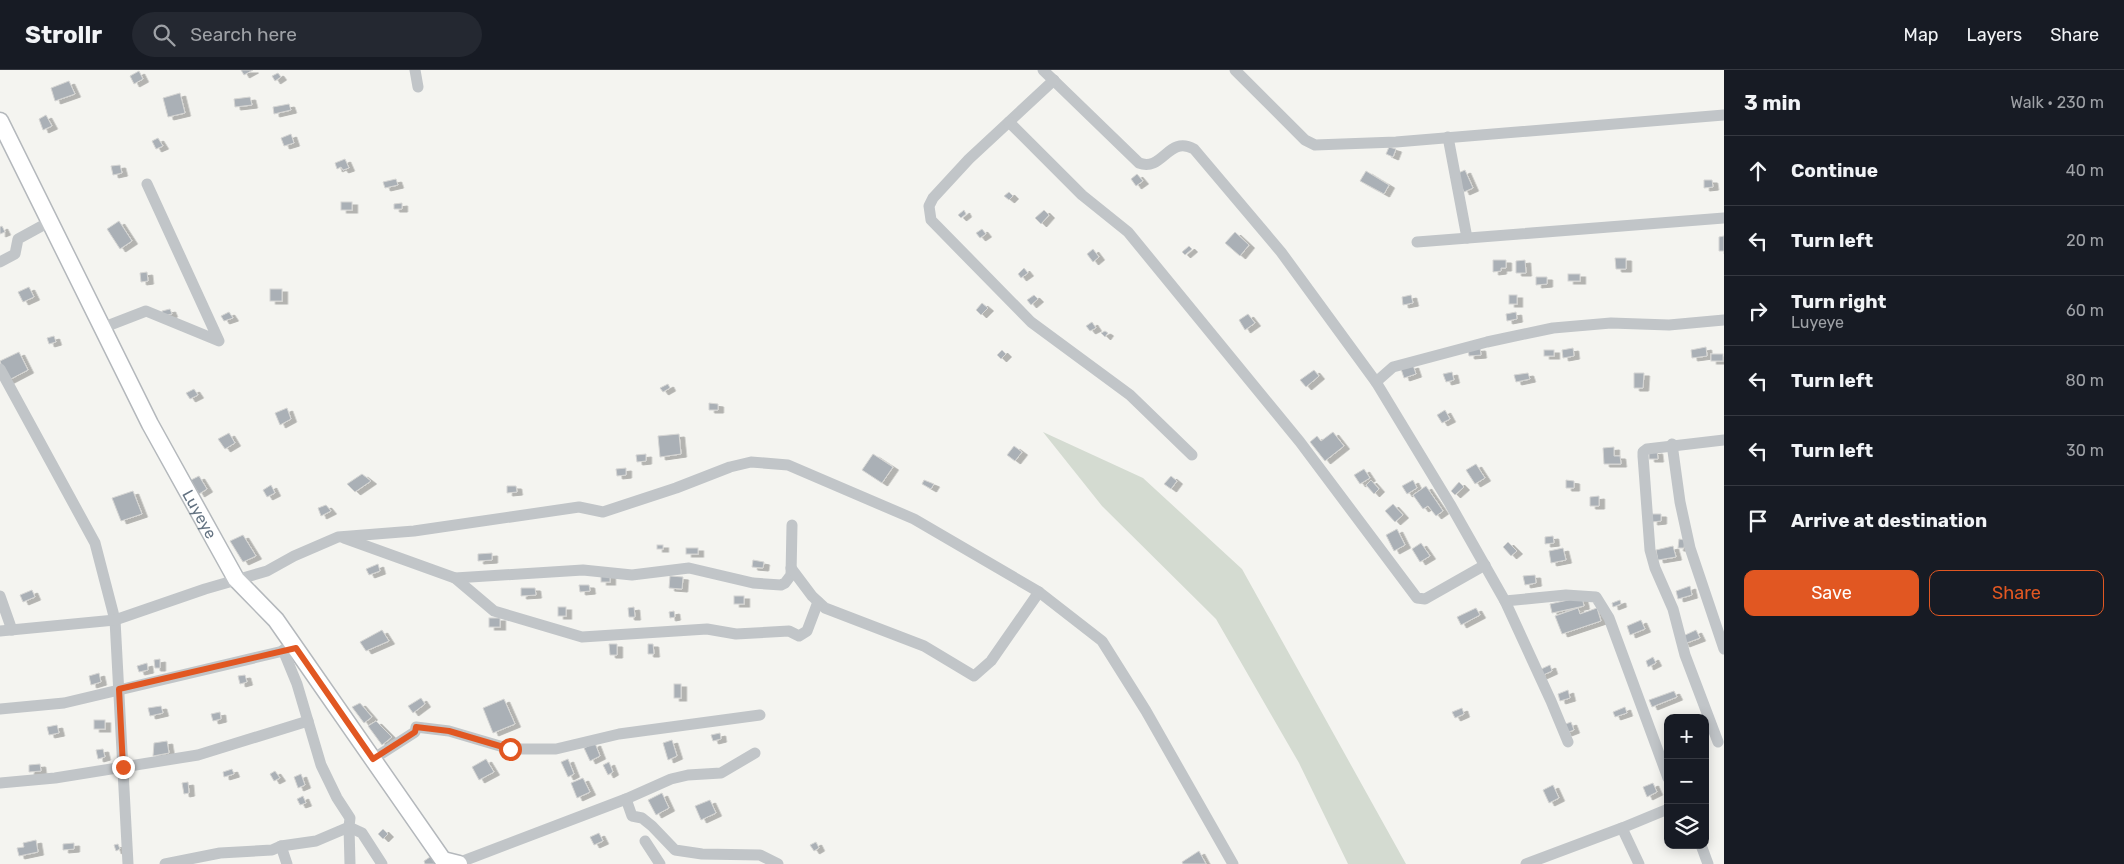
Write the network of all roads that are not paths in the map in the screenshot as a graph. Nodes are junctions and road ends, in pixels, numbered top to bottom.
1 (415, 70) edge
2 (1043, 70) edge
3 (1235, 70) edge
4 (1054, 80) junction
5 (418, 86) dead end
6 (1724, 115) edge
7 (0, 121) edge
8 (1010, 122) junction
9 (1448, 137) junction
10 (147, 184) dead end
11 (1724, 218) edge
12 (49, 222) junction
13 (1467, 238) junction
14 (1417, 242) dead end
15 (0, 262) edge
16 (1724, 320) edge
17 (102, 328) junction
18 (0, 369) edge
19 (1376, 382) junction
20 (1724, 440) edge
21 (1672, 444) junction
22 (1192, 455) dead end
23 (792, 525) dead end
24 (338, 537) junction
25 (1485, 565) junction
26 (791, 568) junction
27 (455, 578) junction
28 (236, 580) junction
29 (1039, 592) junction
30 (0, 596) edge
31 (1504, 601) junction
32 (818, 602) junction
33 (115, 620) junction
34 (12, 630) junction
35 (0, 631) edge
36 (290, 649) junction
37 (1724, 649) edge
38 (119, 689) junction
39 (0, 709) edge
40 (760, 714) dead end
41 (308, 720) junction
42 (1568, 742) dead end
43 (1718, 742) dead end
44 (755, 753) dead end
45 (373, 759) junction
46 (123, 767) junction
47 (1664, 767) edge
48 (0, 783) edge
49 (626, 799) junction
50 (1664, 811) edge
51 (349, 827) junction
52 (1622, 828) junction
53 (645, 841) dead end
54 (281, 846) junction
55 (1702, 849) edge
56 (458, 863) edge
57 (128, 864) edge
58 (165, 864) edge
59 (287, 864) edge
60 (350, 864) edge
61 (382, 864) edge
62 (660, 864) edge
63 (778, 864) edge
64 (1233, 864) edge
65 (1526, 864) edge
66 (1639, 864) edge
67 (1708, 864) edge

1 - 5 street
2 - 4 street
3 - 9 street
4 - 8 street
4 - 19 street
6 - 9 street
7 - 12 street, Luyeye
8 - 22 street
8 - 25 street
9 - 13 street
10 - 17 street
11 - 13 street
12 - 15 street
12 - 17 street, Luyeye
13 - 14 street
16 - 19 street
17 - 28 street, Luyeye
18 - 33 street
19 - 25 street
20 - 21 street
21 - 37 street
21 - 43 street
23 - 26 street
24 - 27 street
24 - 28 street
24 - 29 street
25 - 31 street
26 - 27 street
26 - 32 street
27 - 32 street
28 - 33 street
28 - 36 street, Luyeye
29 - 32 street
29 - 64 street
30 - 34 street
31 - 42 street
31 - 47 street
33 - 34 street
33 - 38 street
34 - 35 street
36 - 38 street
36 - 41 street
36 - 45 street, Luyeye
38 - 39 street
38 - 46 street
40 - 45 street
41 - 46 street
41 - 51 street
44 - 49 street
45 - 56 street, Luyeye
46 - 48 street
46 - 57 street
49 - 56 street
49 - 63 street
50 - 52 street
51 - 54 street
51 - 60 street
51 - 61 street
52 - 65 street
52 - 66 street
53 - 62 street
54 - 58 street
54 - 59 street
55 - 67 street

